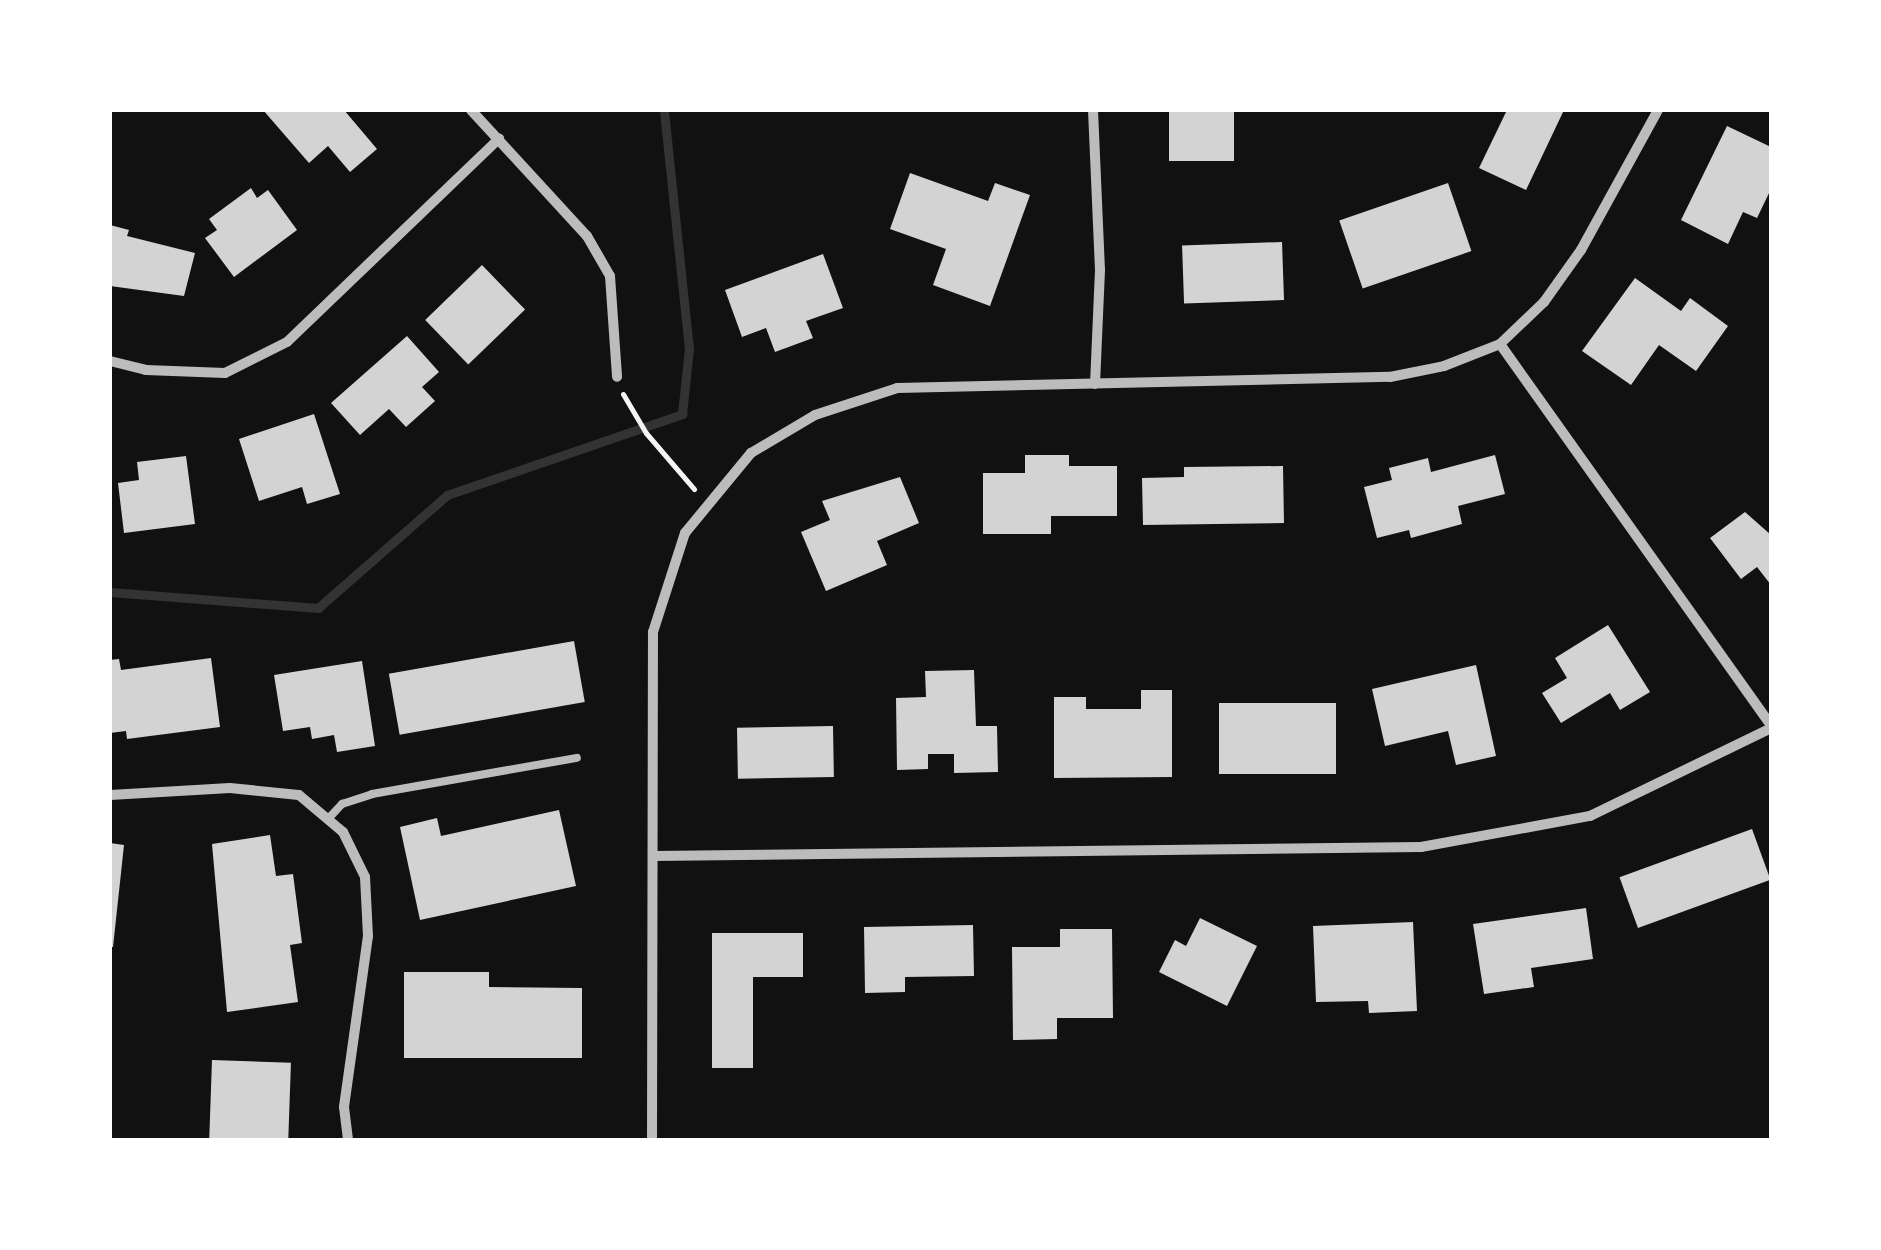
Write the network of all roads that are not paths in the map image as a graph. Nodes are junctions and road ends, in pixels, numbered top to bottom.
1 (471, 110) edge
2 (1092, 110) edge
3 (1658, 110) edge
4 (499, 139) junction
5 (1500, 344) junction
6 (110, 361) edge
7 (616, 377) dead end
8 (1095, 384) junction
9 (1771, 727) edge
10 (577, 758) dead end
11 (110, 795) edge
12 (328, 819) junction
13 (654, 856) junction
14 (348, 1140) edge
15 (652, 1140) edge

1 - 4 street
2 - 8 street
3 - 5 street
4 - 6 street
4 - 7 street
5 - 8 street
5 - 9 street
8 - 13 street
9 - 13 street
10 - 12 lane
11 - 12 street
12 - 14 street
13 - 15 street

